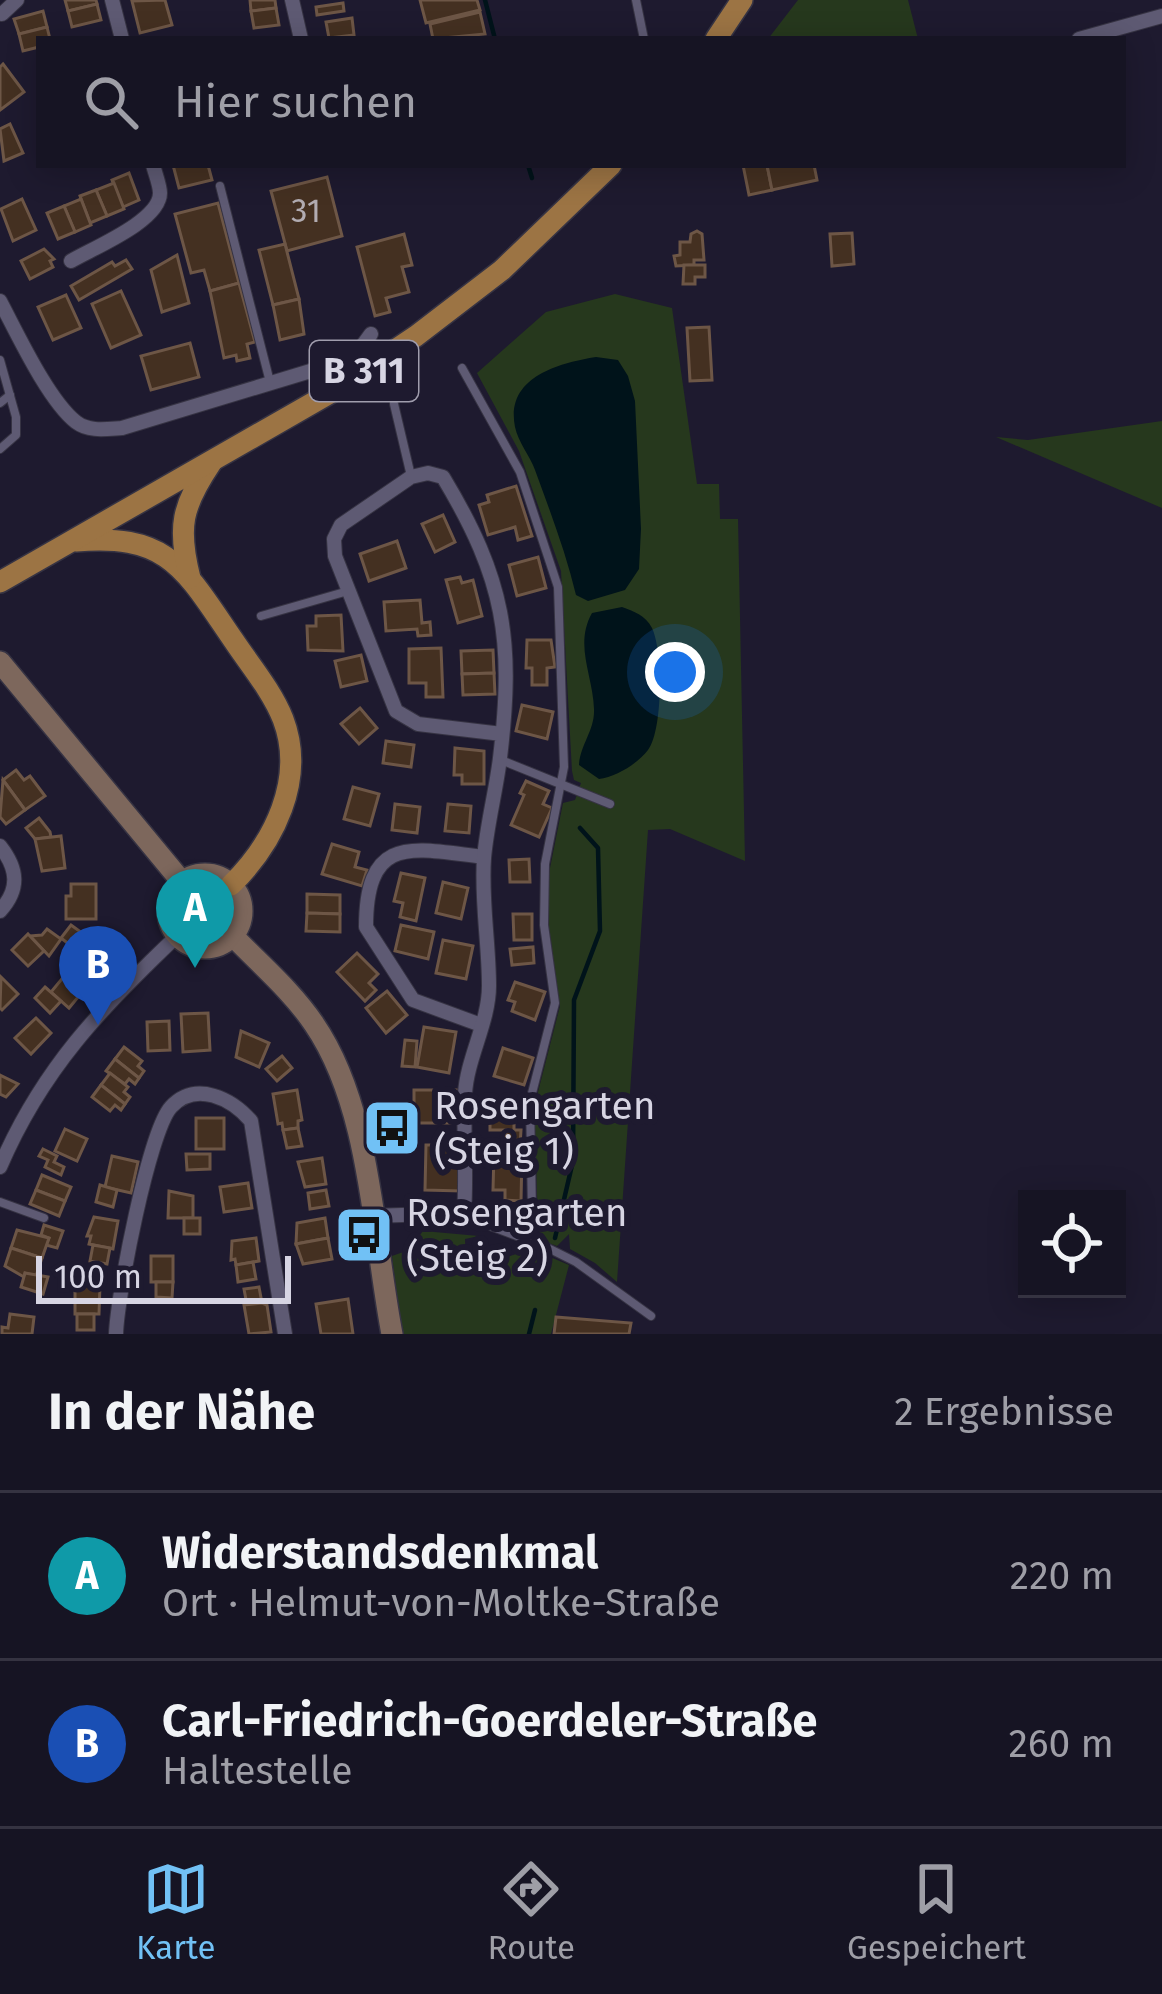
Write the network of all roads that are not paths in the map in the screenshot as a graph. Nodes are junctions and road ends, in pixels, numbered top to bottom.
1 (17, 0) edge
2 (112, 0) edge
3 (292, 0) edge
4 (636, 0) edge
5 (732, 0) edge
6 (742, 0) edge
7 (2, 14) edge
8 (1162, 16) edge
9 (121, 36) edge
10 (301, 36) edge
11 (643, 36) edge
12 (718, 36) edge
13 (719, 36) edge
14 (1090, 36) edge
15 (154, 168) edge
16 (608, 168) edge
17 (220, 186) dead end
18 (70, 260) dead end
19 (0, 301) edge
20 (371, 334) dead end
21 (0, 360) edge
22 (462, 368) dead end
23 (271, 383) junction
24 (10, 395) junction
25 (0, 403) edge
26 (394, 404) dead end
27 (0, 449) edge
28 (215, 457) junction
29 (411, 477) junction
30 (69, 542) junction
31 (190, 578) junction
32 (0, 582) edge
33 (348, 591) junction
34 (261, 616) dead end
35 (0, 662) edge
36 (502, 734) junction
37 (500, 759) junction
38 (561, 784) junction
39 (610, 804) dead end
40 (0, 846) edge
41 (484, 857) junction
42 (182, 882) junction
43 (231, 885) junction
44 (0, 911) edge
45 (177, 936) junction
46 (233, 936) junction
47 (481, 1025) junction
48 (0, 1167) edge
49 (0, 1202) edge
50 (464, 1213) junction
51 (371, 1216) junction
52 (44, 1218) dead end
53 (520, 1234) junction
54 (651, 1316) dead end
55 (116, 1334) edge
56 (285, 1334) edge
57 (392, 1334) edge

1 - 7 street
2 - 9 street
3 - 10 street
4 - 11 lane
5 - 12 main road
6 - 13 main road
8 - 14 street
15 - 18 street
16 - 28 main road, B 311
17 - 23 lane
19 - 23 street
20 - 23 street
21 - 24 lane
22 - 38 lane
24 - 25 lane
24 - 27 lane
26 - 29 lane
28 - 30 main road, B 311
28 - 31 main road
29 - 33 street
29 - 36 street
30 - 31 main road
30 - 32 main road, B 311
31 - 43 main road
33 - 34 lane
33 - 36 street
35 - 42 street
36 - 37 street
37 - 38 lane
37 - 41 street
38 - 39 lane
38 - 53 lane
40 - 44 street
41 - 47 street
41 - 47 street
42 - 43 street
42 - 45 street
43 - 46 street
45 - 46 street
45 - 48 street
46 - 51 street
47 - 50 street
49 - 52 lane
50 - 51 street
50 - 53 street
51 - 57 street
53 - 54 lane
55 - 56 street

